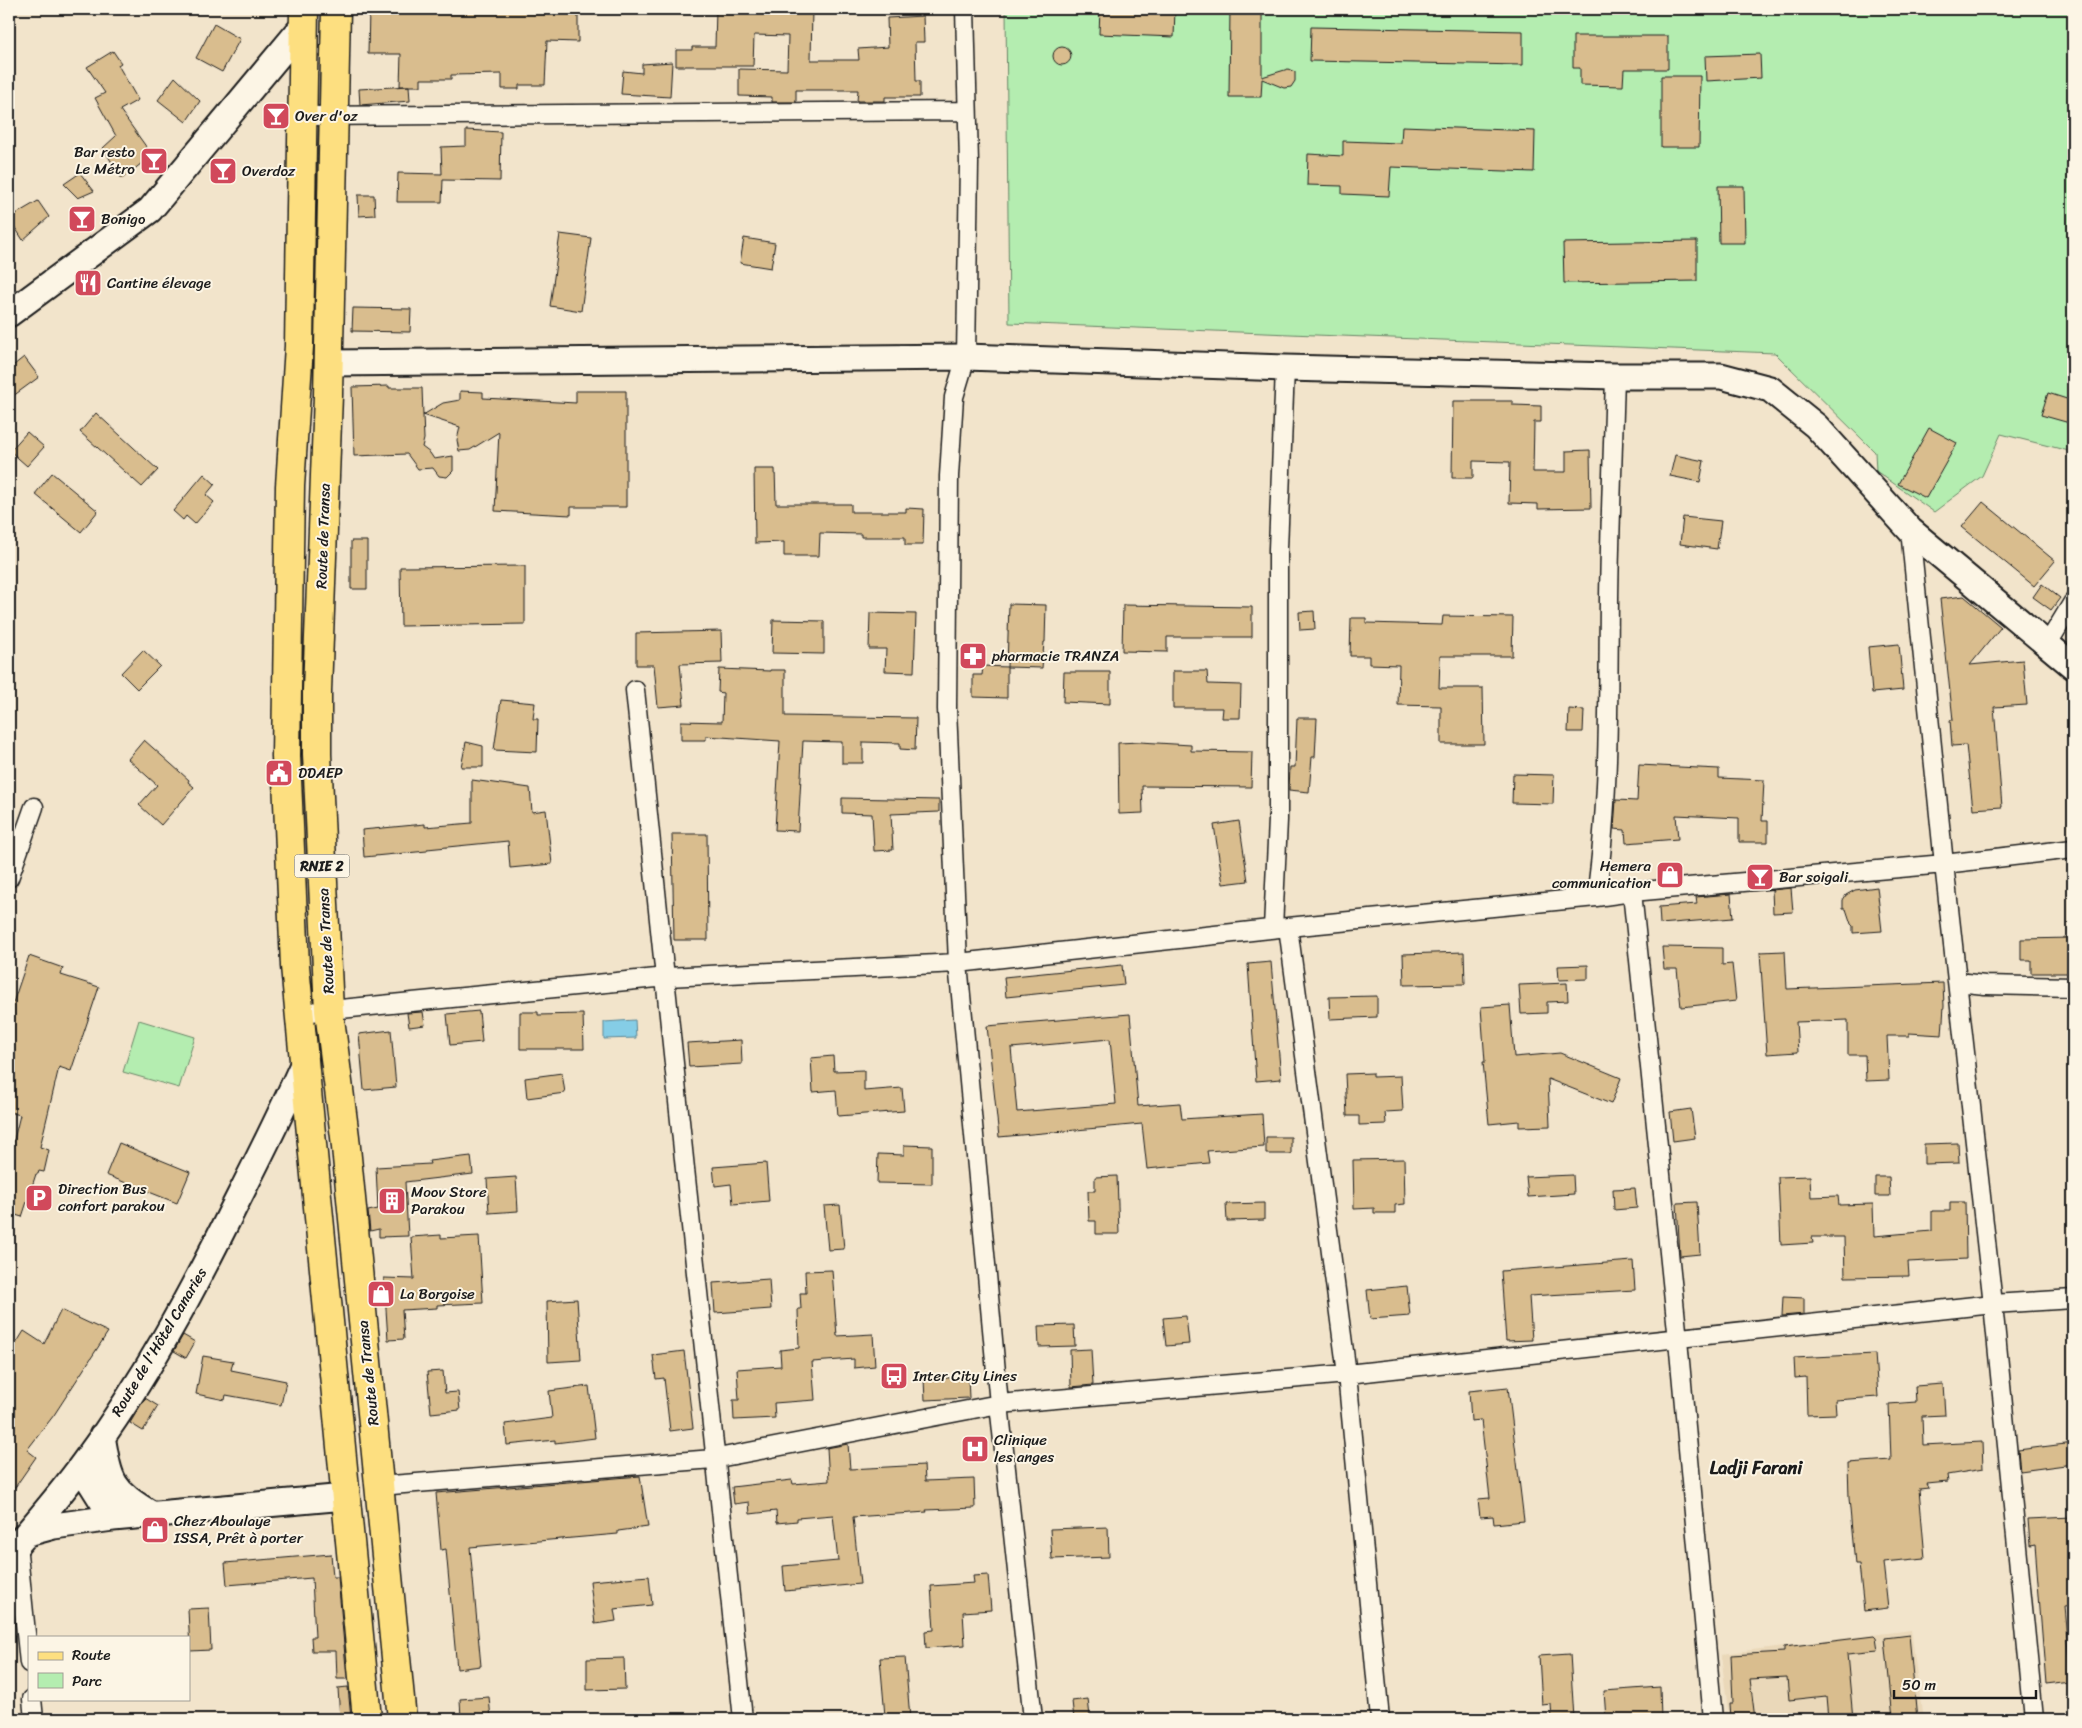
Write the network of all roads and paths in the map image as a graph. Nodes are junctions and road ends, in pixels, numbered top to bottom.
1 (336, 9) edge
2 (965, 9) edge
3 (304, 17) edge
4 (967, 111) junction
5 (332, 115) junction
6 (304, 116) junction
7 (9, 314) edge
8 (966, 357) junction
9 (328, 363) junction
10 (1285, 368) junction
11 (1615, 376) junction
12 (1910, 530) junction
13 (2073, 602) edge
14 (2048, 645) junction
15 (2073, 666) edge
16 (635, 690) dead end
17 (34, 807) dead end
18 (2073, 849) edge
19 (1944, 864) junction
20 (9, 878) edge
21 (1632, 892) junction
22 (1596, 897) junction
23 (1281, 928) junction
24 (958, 963) junction
25 (667, 977) junction
26 (1958, 982) junction
27 (2073, 987) edge
28 (329, 1011) junction
29 (300, 1014) junction
30 (305, 1060) junction
31 (308, 1108) junction
32 (282, 1113) junction
33 (343, 1122) junction
34 (2073, 1298) edge
35 (1993, 1304) junction
36 (1678, 1340) junction
37 (1346, 1374) junction
38 (1000, 1404) junction
39 (102, 1436) junction
40 (713, 1459) junction
41 (85, 1461) junction
42 (380, 1486) junction
43 (345, 1497) junction
44 (153, 1515) junction
45 (113, 1518) junction
46 (18, 1543) edge
47 (28, 1652) edge
48 (32, 1700) edge
49 (34, 1719) edge
50 (367, 1719) edge
51 (402, 1719) edge
52 (742, 1719) edge
53 (1033, 1719) edge
54 (1380, 1719) edge
55 (1713, 1719) edge
56 (2034, 1719) edge

1 - 5 main road, Route de Transa / RNIE 2
2 - 4 street
3 - 6 main road, Route de Transa / RNIE 2
3 - 7 street
4 - 5 street
4 - 8 street
5 - 6 street
5 - 9 main road, Route de Transa / RNIE 2
6 - 29 main road, Route de Transa / RNIE 2
8 - 9 street
8 - 10 street
8 - 24 street
9 - 28 main road, Route de Transa / RNIE 2
10 - 11 street
10 - 23 street
11 - 12 street
11 - 22 street
12 - 14 street
12 - 19 street
13 - 14 street
14 - 15 street
16 - 25 street
17 - 20 street
18 - 19 street
19 - 21 street
19 - 26 street
21 - 22 street
21 - 36 street
22 - 23 street
23 - 24 street
23 - 37 street
24 - 25 street
24 - 38 street
25 - 28 street
25 - 40 street
26 - 27 street
26 - 35 street
28 - 29 street
28 - 33 main road, Route de Transa / RNIE 2
29 - 30 main road, Route de Transa / RNIE 2
30 - 31 main road, Route de Transa / RNIE 2
30 - 32 street, Route de l'Hôtel Canaries
31 - 32 street
31 - 33 street
31 - 43 main road, Route de Transa / RNIE 2
32 - 39 street, Route de l'Hôtel Canaries
33 - 42 main road, Route de Transa / RNIE 2
34 - 35 street
35 - 36 street
35 - 56 street
36 - 37 street
36 - 55 street
37 - 38 street
37 - 54 street
38 - 40 street
38 - 53 street
39 - 41 street, Route de l'Hôtel Canaries
39 - 44 street
40 - 42 street
40 - 52 street
41 - 45 street
41 - 46 street, Route de l'Hôtel Canaries
42 - 51 main road, Route de Transa / RNIE 2
43 - 44 street
43 - 50 main road, Route de Transa / RNIE 2
44 - 45 street
45 - 46 street
46 - 47 street
48 - 49 street

